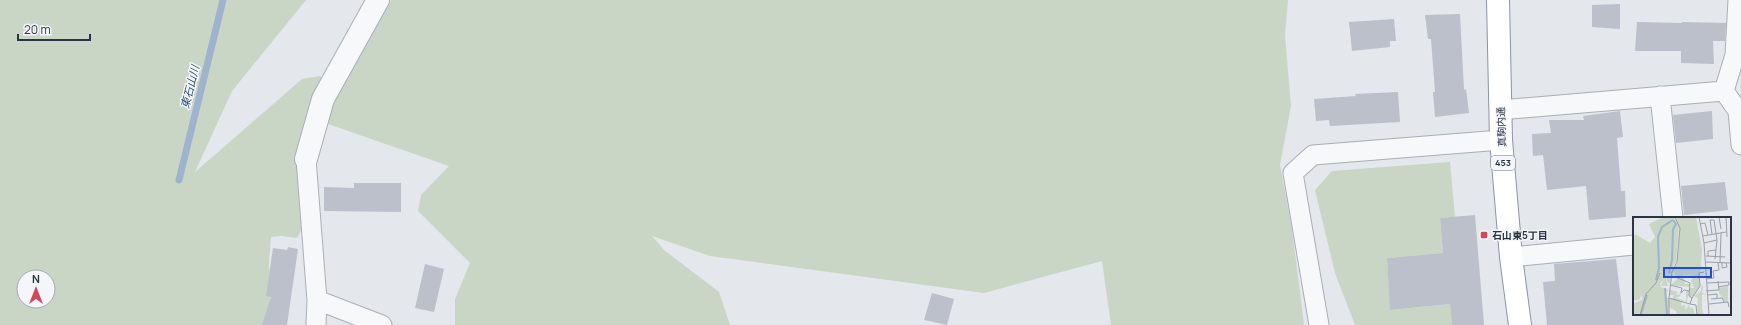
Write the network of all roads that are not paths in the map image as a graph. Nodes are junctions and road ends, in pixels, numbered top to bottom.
1 (378, 0) edge
2 (1498, 0) edge
3 (1738, 0) edge
4 (1724, 91) junction
5 (1660, 96) junction
6 (1500, 110) junction
7 (1739, 111) edge
8 (1501, 140) junction
9 (1741, 145) edge
10 (306, 159) joint
11 (1673, 217) edge
12 (1633, 245) edge
13 (1511, 257) junction
14 (317, 300) junction
15 (316, 325) edge
16 (382, 325) edge
17 (1319, 325) edge
18 (1520, 325) edge

1 - 10 street
2 - 6 highway, 真駒内通 / 453
3 - 4 street
4 - 5 street
4 - 7 street
5 - 6 street
5 - 11 street
6 - 8 highway, 真駒内通 / 453
7 - 9 street
8 - 13 highway, 真駒内通 / 453
8 - 17 street
10 - 14 street
12 - 13 street
13 - 18 highway, 真駒内通 / 453
14 - 15 street
14 - 16 street

